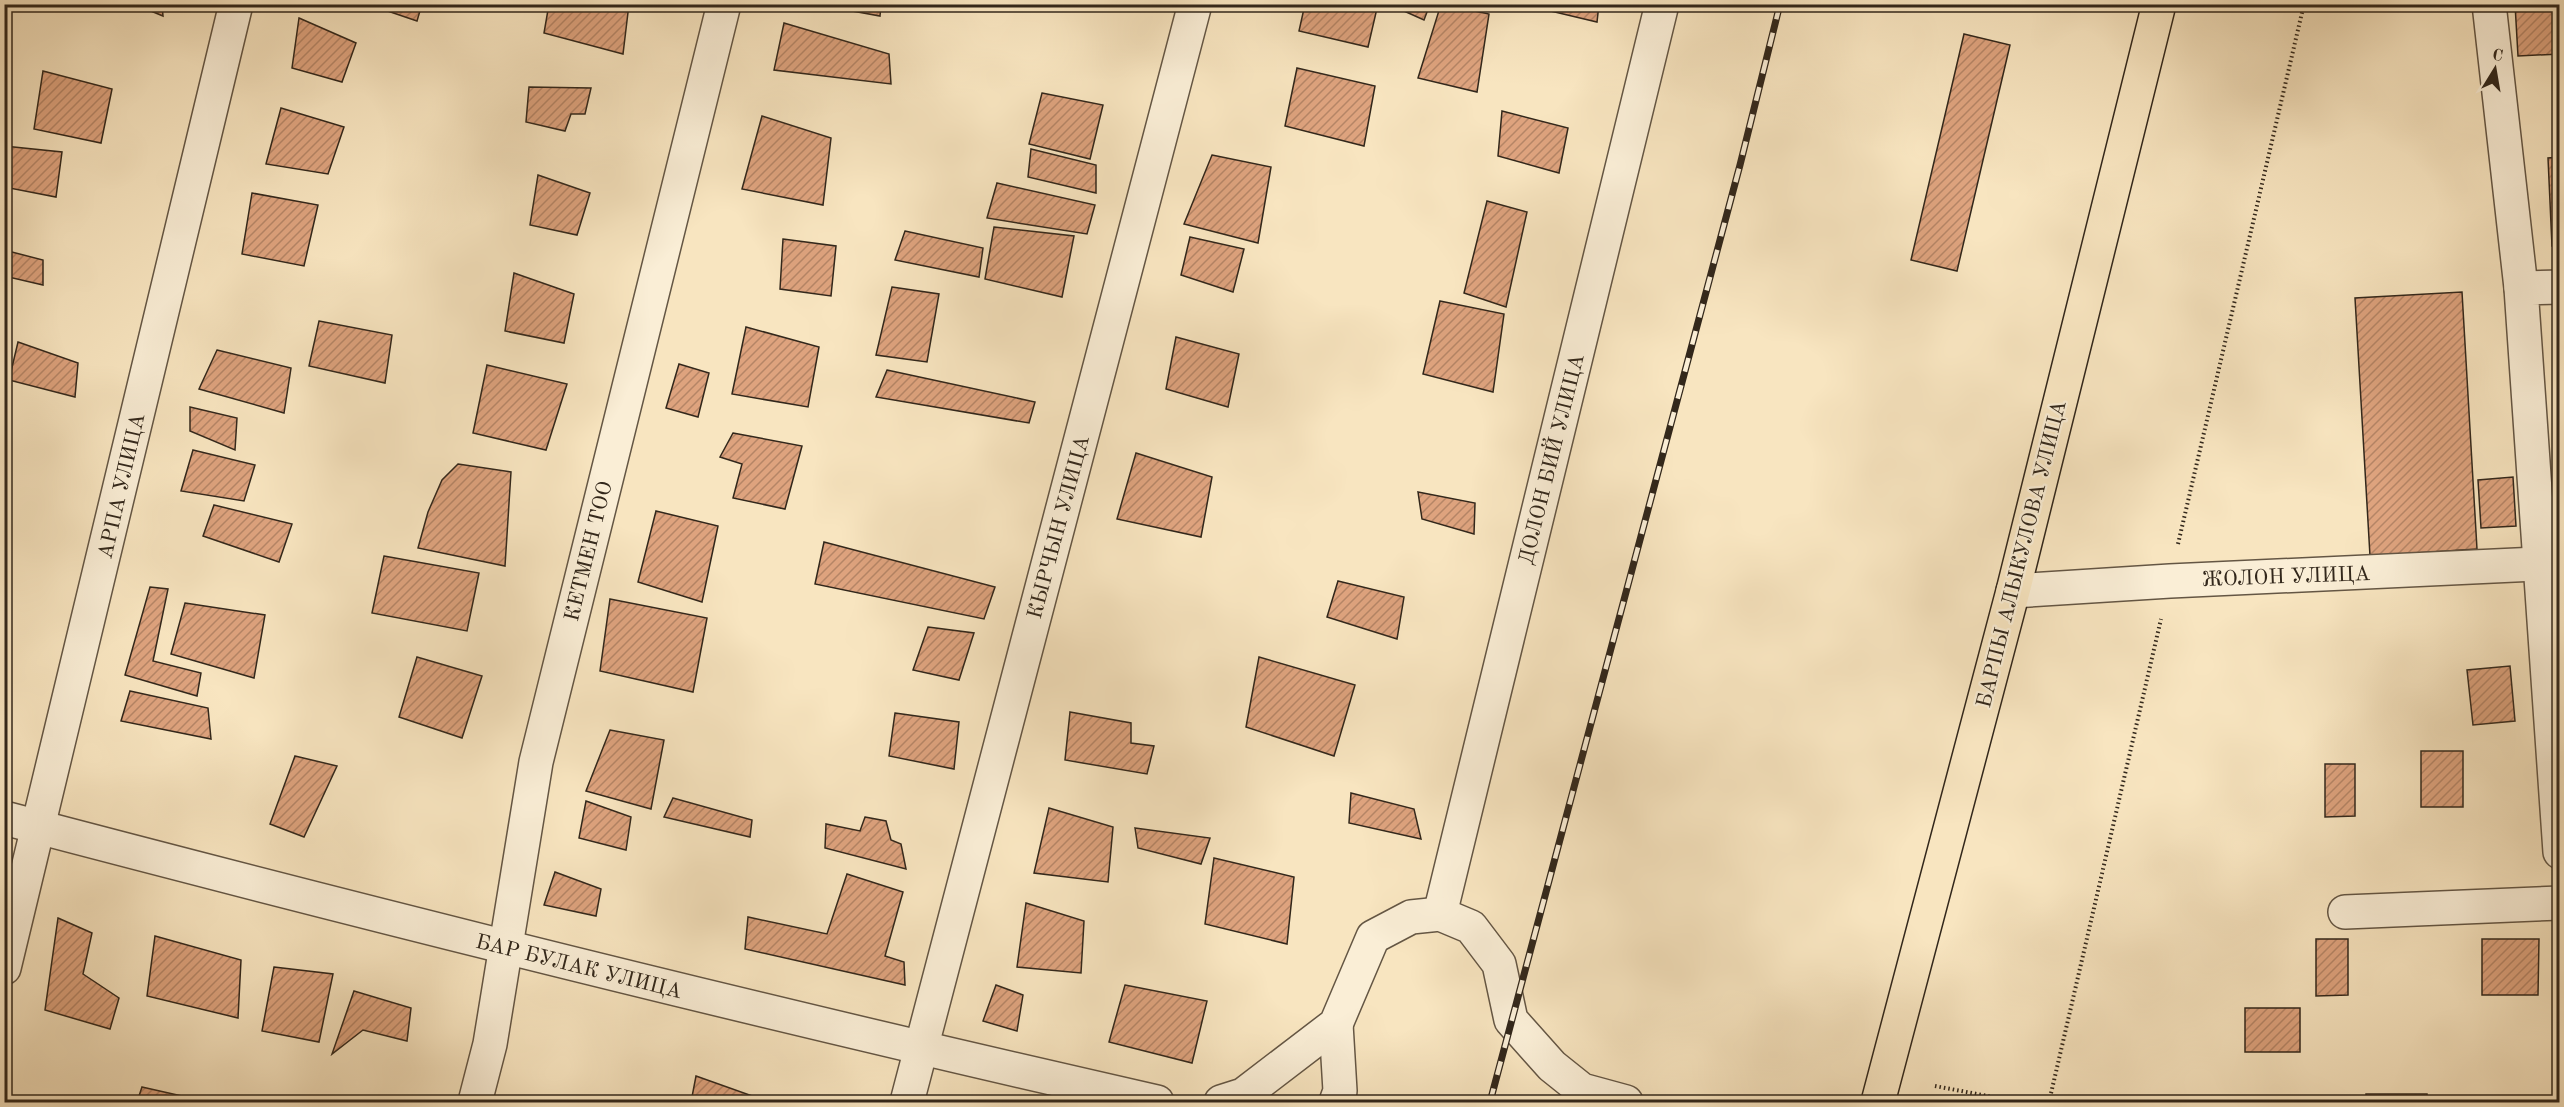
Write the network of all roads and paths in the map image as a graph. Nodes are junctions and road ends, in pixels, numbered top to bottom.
1 (236, 4) edge
2 (724, 4) edge
3 (1195, 4) edge
4 (1662, 4) edge
5 (2159, 4) edge
6 (2489, 4) edge
7 (2559, 287) edge
8 (2521, 288) junction
9 (2550, 564) edge
10 (2013, 591) junction
11 (4, 818) edge
12 (40, 827) junction
13 (2559, 838) edge
14 (2559, 903) edge
15 (2345, 912) dead end
16 (1440, 914) junction
17 (506, 948) junction
18 (4, 968) edge
19 (1336, 1024) junction
20 (921, 1049) junction
21 (1935, 1086) dead end
22 (475, 1102) edge
23 (907, 1102) edge
24 (1156, 1102) edge
25 (1221, 1102) edge
26 (1336, 1102) edge
27 (1626, 1102) edge
28 (1878, 1102) edge
29 (2019, 1102) edge

1 - 12 street, АРПА УЛИЦА
2 - 17 street, КЕТМЕН ТОО
3 - 20 street, КЫРЧЫН УЛИЦА
4 - 16 street, ДОЛОН БИЙ УЛИЦА
5 - 10 main road, БАРПЫ АЛЫКУЛОВА УЛИЦА
6 - 8 street
7 - 8 street
8 - 9 street
9 - 10 street, ЖОЛОН УЛИЦА
9 - 13 street
10 - 28 main road, БАРПЫ АЛЫКУЛОВА УЛИЦА
11 - 12 street, БАР БУЛАК УЛИЦА
12 - 17 street, БАР БУЛАК УЛИЦА
12 - 18 street, АРПА УЛИЦА
14 - 15 street
16 - 19 street
16 - 27 street
17 - 20 street, БАР БУЛАК УЛИЦА
17 - 22 street, КЕТМЕН ТОО
19 - 25 street
19 - 26 street
20 - 23 street, КЫРЧЫН УЛИЦА
20 - 24 street, БАР БУЛАК УЛИЦА
21 - 29 path

